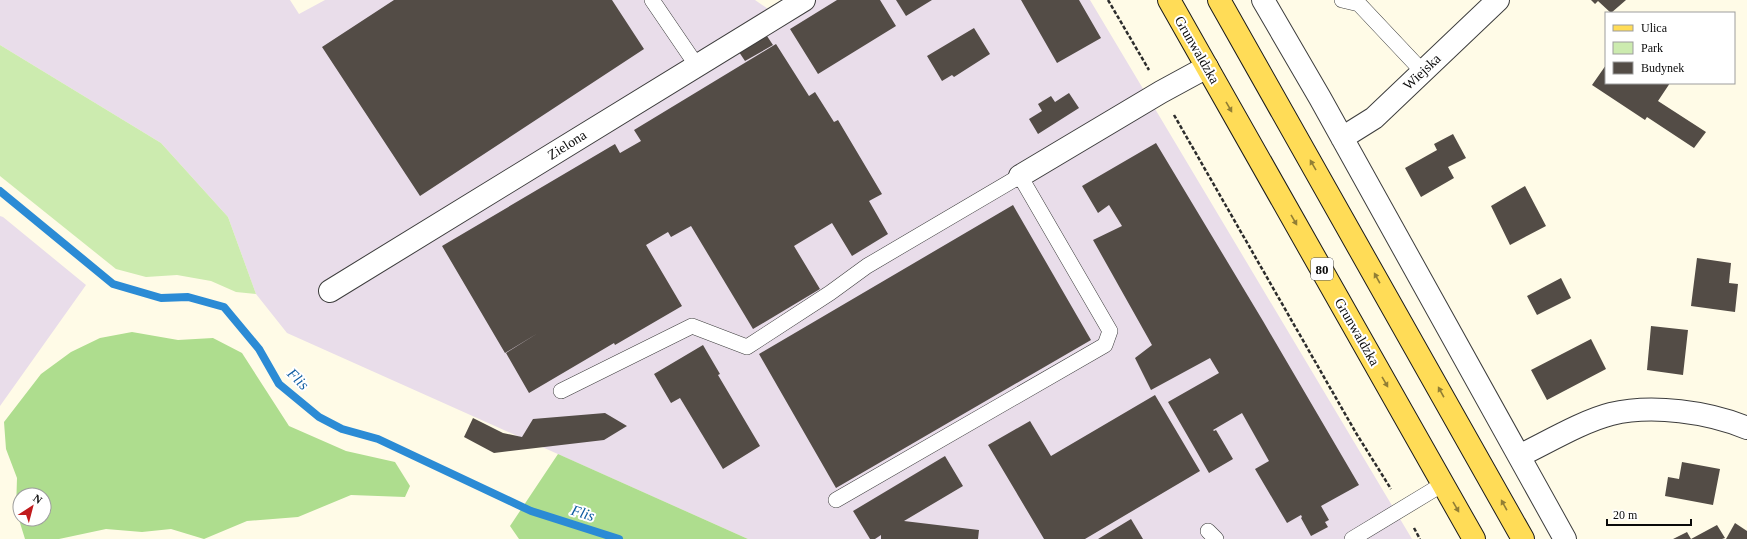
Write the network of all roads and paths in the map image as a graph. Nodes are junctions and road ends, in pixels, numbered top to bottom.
1 (652, 0) edge
2 (804, 0) edge
3 (1108, 0) edge
4 (1169, 0) edge
5 (1219, 0) edge
6 (1263, 0) edge
7 (1342, 0) edge
8 (1498, 0) edge
9 (697, 66) junction
10 (1207, 68) junction
11 (1423, 72) junction
12 (1161, 92) junction
13 (1342, 138) junction
14 (1020, 176) junction
15 (330, 291) dead end
16 (562, 391) dead end
17 (1747, 428) edge
18 (1519, 456) junction
19 (1443, 484) junction
20 (836, 500) dead end
21 (1403, 508) junction
22 (1352, 539) edge
23 (1420, 539) edge
24 (1474, 539) edge
25 (1524, 539) edge
26 (1565, 539) edge

1 - 9 lane
2 - 9 street, Zielona
3 - 12 path
4 - 10 main road, Grunwaldzka / 80
25 -> 5 main road
6 - 13 street
7 - 11 lane
8 - 11 street, Wiejska
9 - 15 street, Zielona
10 - 12 street
10 -> 19 main road, Grunwaldzka / 80
11 - 13 street, Wiejska
12 - 14 street
12 - 21 path
13 - 18 street
14 - 16 lane
14 - 20 lane
17 - 18 street
18 - 26 street
19 - 21 lane
19 -> 24 main road, Grunwaldzka / 80
21 - 22 lane
21 - 23 path

